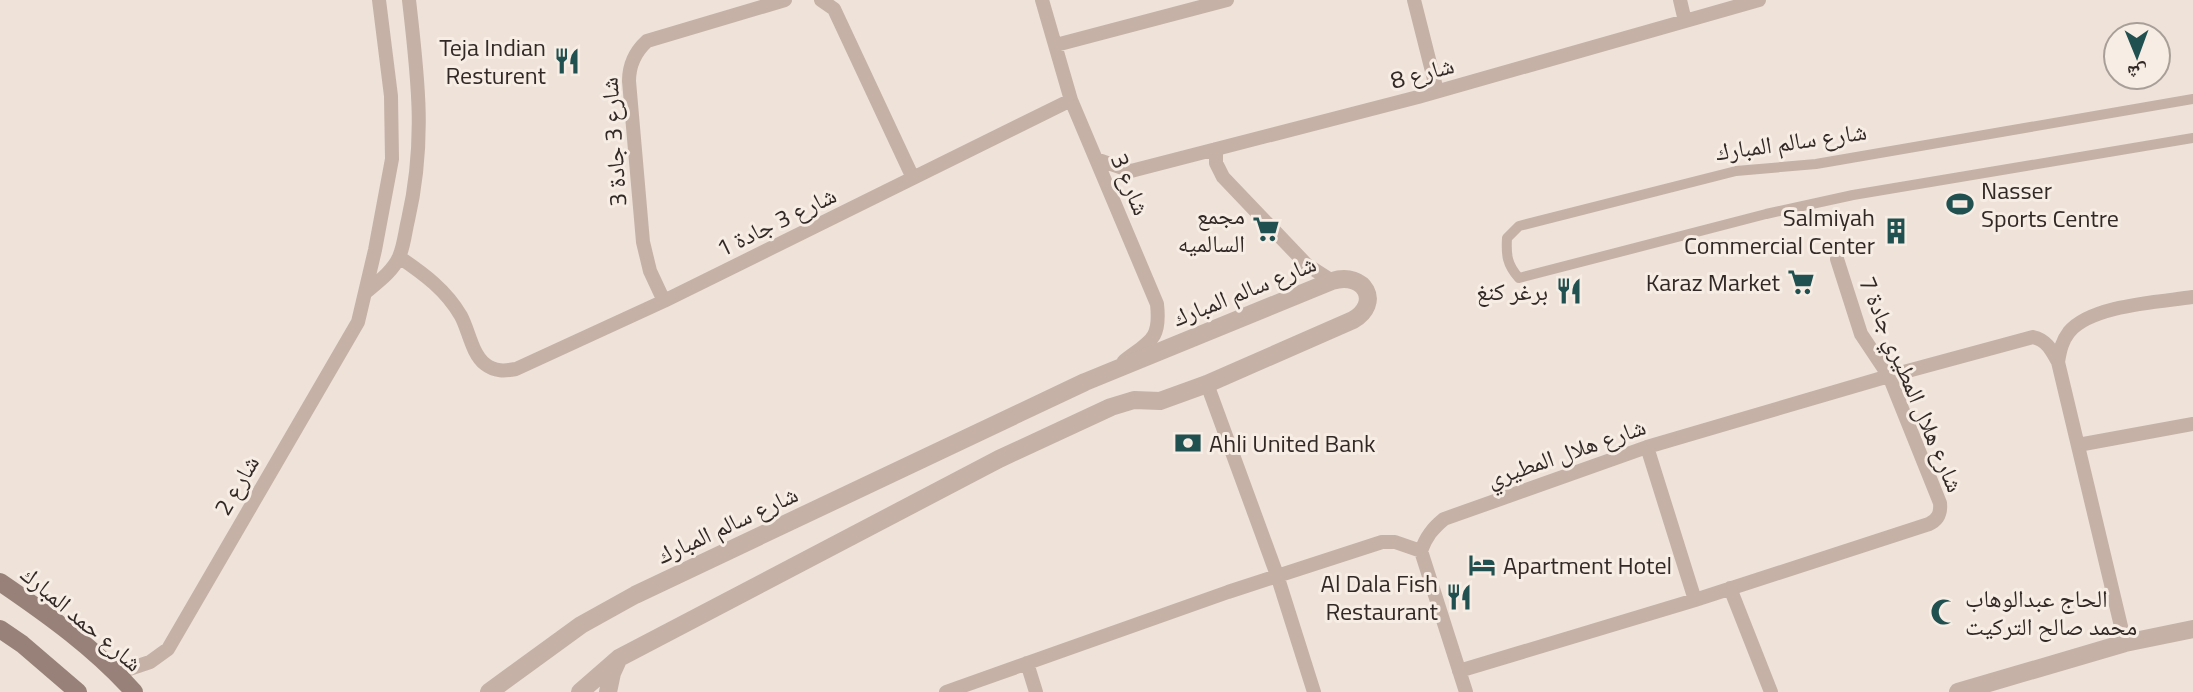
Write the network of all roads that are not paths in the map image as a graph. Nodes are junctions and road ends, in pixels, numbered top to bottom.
1 (379, 0) edge
2 (409, 0) edge
3 (785, 0) edge
4 (821, 0) edge
5 (1042, 0) edge
6 (1227, 0) edge
7 (1415, 0) edge
8 (1680, 0) edge
9 (1759, 0) edge
10 (1685, 21) junction
11 (1056, 45) junction
12 (1437, 91) junction
13 (2193, 99) edge
14 (1071, 100) junction
15 (2193, 138) edge
16 (1216, 149) junction
17 (1096, 159) junction
18 (913, 178) junction
19 (399, 257) junction
20 (1837, 259) dead end
21 (1332, 281) junction
22 (366, 292) junction
23 (2193, 297) edge
24 (664, 301) junction
25 (2058, 362) junction
26 (1115, 369) junction
27 (1889, 376) junction
28 (1207, 384) junction
29 (2193, 424) edge
30 (2078, 445) junction
31 (1647, 447) junction
32 (1421, 551) junction
33 (1277, 575) junction
34 (0, 582) edge
35 (1730, 588) junction
36 (1695, 600) junction
37 (0, 629) edge
38 (2193, 629) edge
39 (2125, 643) junction
40 (619, 658) junction
41 (1027, 663) junction
42 (1459, 671) junction
43 (117, 673) junction
44 (78, 692) edge
45 (134, 692) edge
46 (489, 692) edge
47 (580, 692) edge
48 (608, 692) edge
49 (946, 692) edge
50 (1036, 692) edge
51 (1314, 692) edge
52 (1466, 692) edge
53 (1771, 692) edge
54 (1958, 692) edge

1 - 22 street, شارع 2
2 - 19 street
3 - 24 street, شارع 3 جادة 3
4 - 18 street
5 - 11 street, شارع 3
6 - 11 street
7 - 12 street
8 - 10 street
9 - 10 street, شارع 8
10 - 12 street, شارع 8
11 - 14 street, شارع 3
12 - 16 street, شارع 8
13 - 15 street, شارع سالم المبارك
14 - 17 street, شارع 3
14 - 18 street, شارع 3 جادة 1
16 - 17 street, شارع 8
16 - 21 street
17 - 26 street, شارع 3
18 - 24 street, شارع 3 جادة 1
19 - 22 street
19 - 24 street, شارع 3 جادة 1
20 - 27 street, شارع هلال المطيري جادة 7
21 - 26 street, شارع سالم المبارك
21 - 28 street, شارع سالم المبارك
22 - 43 street, شارع 2
23 - 25 street
25 - 27 street, شارع هلال المطيري
25 - 30 street
26 - 46 street, شارع سالم المبارك
27 - 31 street, شارع هلال المطيري
27 - 35 street, شارع هلال المطيري جادة 7
28 - 33 street
28 - 40 street, شارع سالم المبارك
29 - 30 street
30 - 39 street
31 - 32 street, شارع هلال المطيري
31 - 36 street
32 - 33 street
32 - 42 street
33 - 41 street
33 - 51 street
34 - 43 main road, شارع حمد المبارك
35 - 36 street, شارع هلال المطيري جادة 7
35 - 53 street
36 - 42 street, شارع هلال المطيري جادة 7
37 - 44 main road
38 - 39 street
39 - 54 street
40 - 47 street, شارع سالم المبارك
40 - 48 street
41 - 49 street
41 - 50 street
42 - 52 street
43 - 45 main road, شارع حمد المبارك

